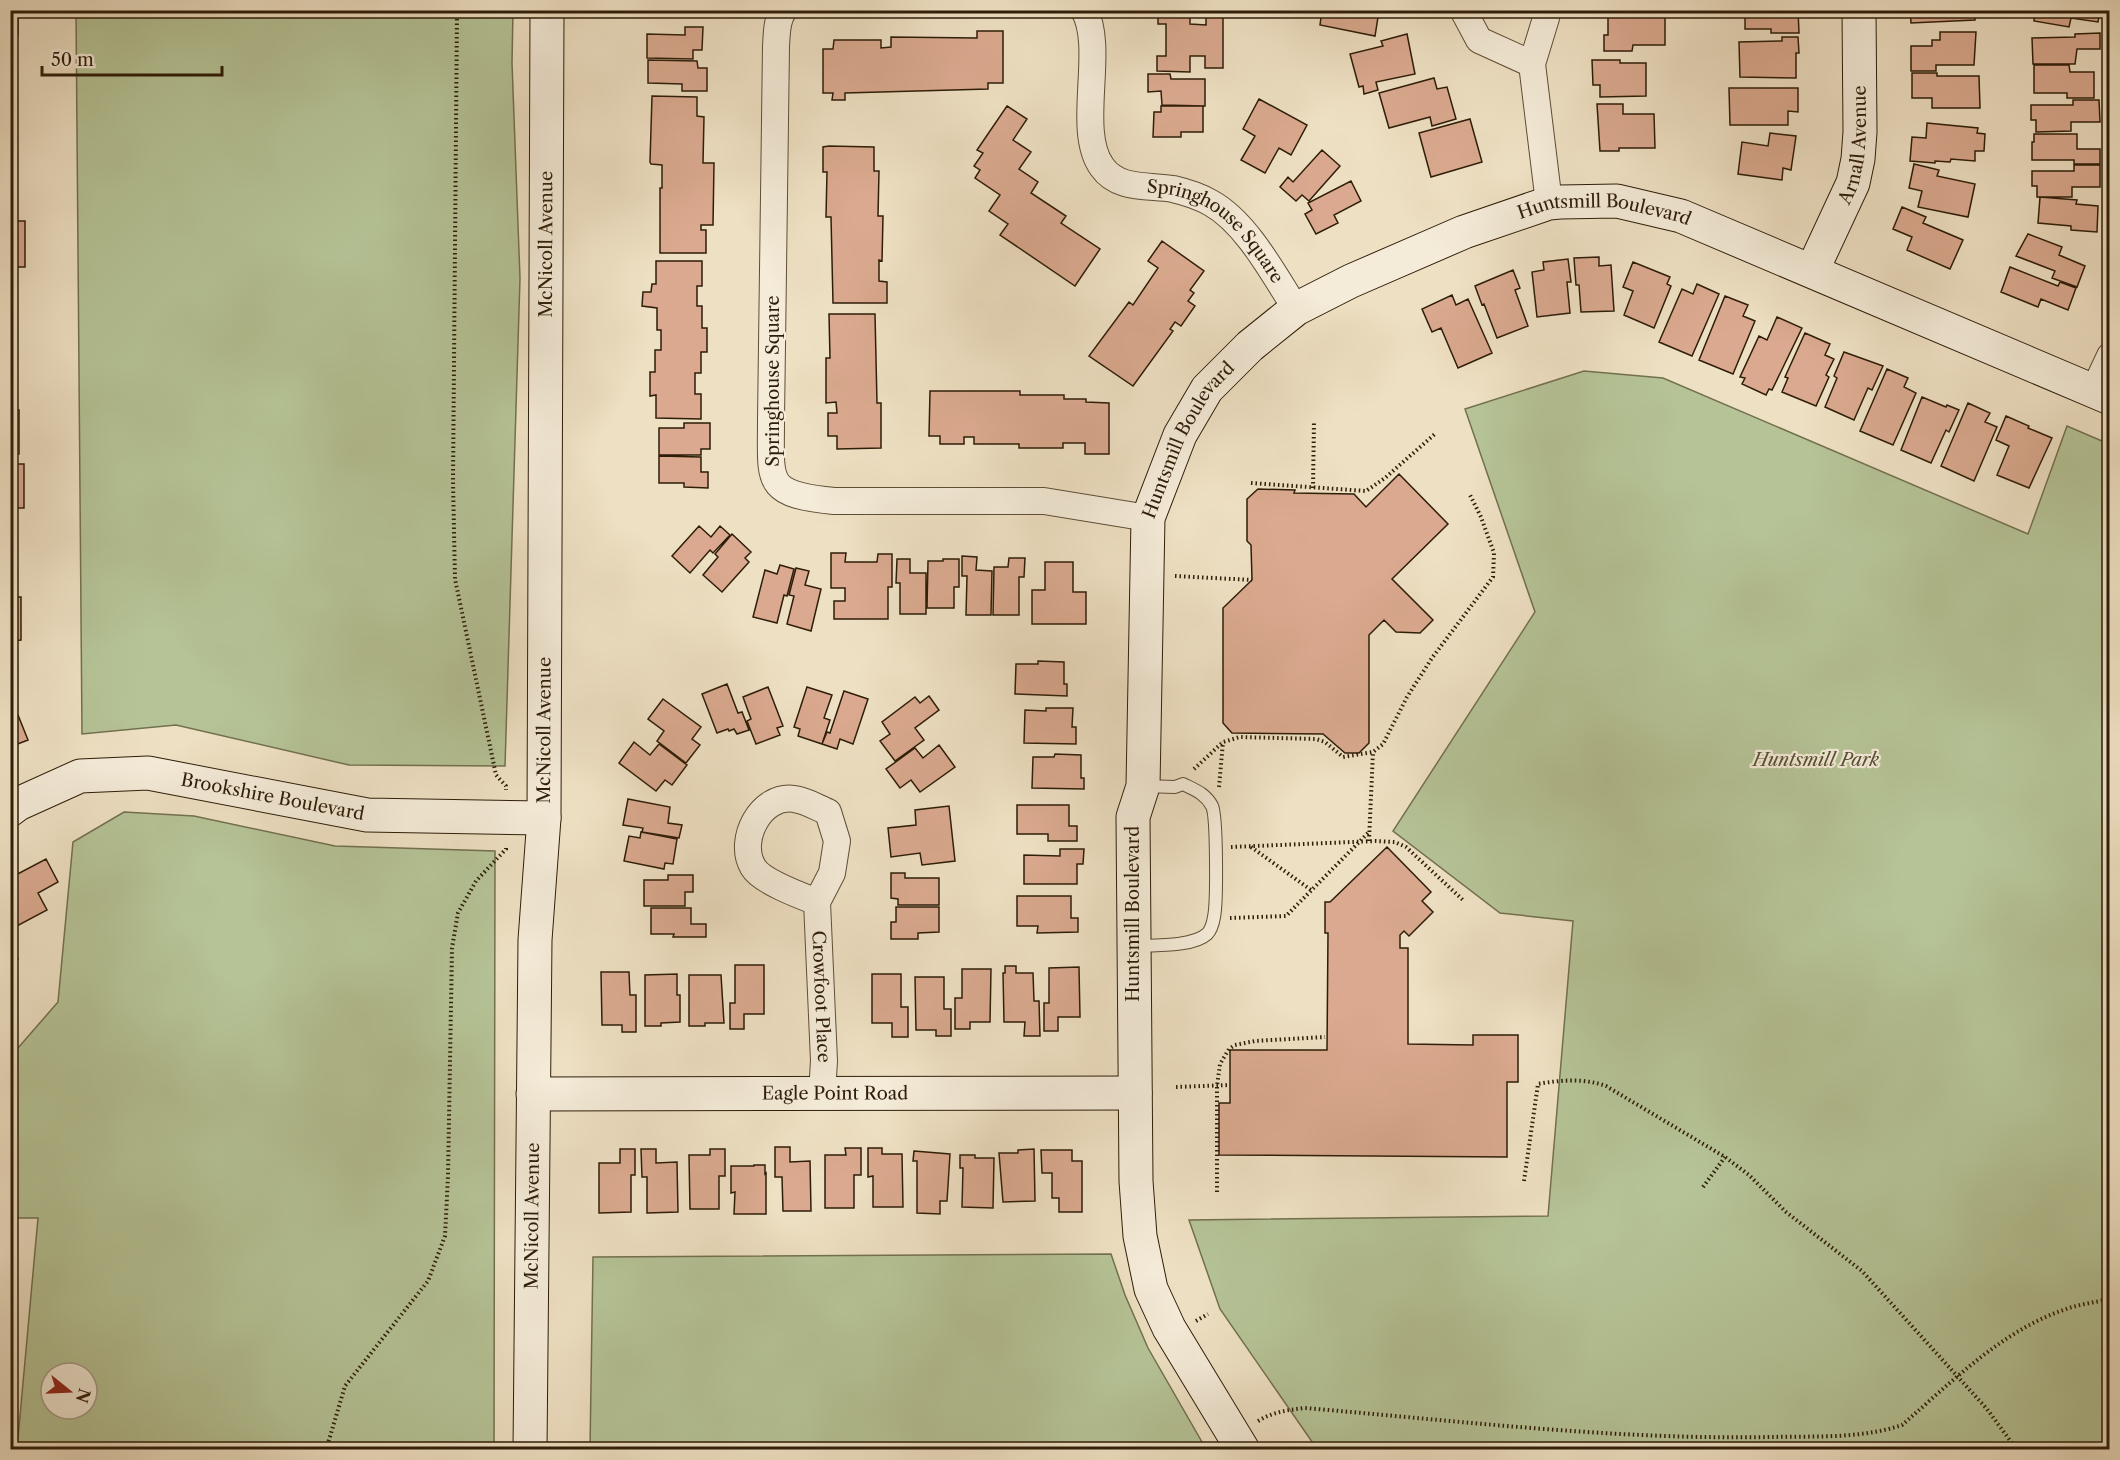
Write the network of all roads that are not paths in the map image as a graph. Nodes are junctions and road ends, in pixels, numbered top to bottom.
1 (547, 10) edge
2 (784, 10) edge
3 (1084, 10) edge
4 (1463, 10) edge
5 (1545, 10) edge
6 (1859, 10) edge
7 (1532, 64) junction
8 (1549, 203) junction
9 (1812, 271) junction
10 (1296, 309) junction
11 (2109, 356) edge
12 (2102, 394) edge
13 (1148, 518) junction
14 (1143, 786) junction
15 (10, 810) edge
16 (544, 818) junction
17 (817, 902) dead end
18 (1133, 946) junction
19 (822, 1093) junction
20 (1135, 1093) junction
21 (533, 1094) junction
22 (1239, 1443) edge
23 (530, 1449) edge

1 - 16 street, McNicoll Avenue
2 - 13 street, Springhouse Square
3 - 10 street, Springhouse Square
4 - 7 street
5 - 7 street
6 - 9 street, Arnall Avenue
7 - 8 street
8 - 9 street, Huntsmill Boulevard
8 - 10 street, Huntsmill Boulevard
9 - 12 street, Huntsmill Boulevard
10 - 13 street, Huntsmill Boulevard
11 - 12 street
13 - 14 street, Huntsmill Boulevard
14 - 18 street, Huntsmill Boulevard
14 - 18 lane
15 - 16 street, Brookshire Boulevard
16 - 21 street, McNicoll Avenue
17 - 19 street, Crowfoot Place
18 - 20 street, Huntsmill Boulevard
19 - 20 street, Eagle Point Road
19 - 21 street, Eagle Point Road
20 - 22 street, Huntsmill Boulevard
21 - 23 street, McNicoll Avenue

